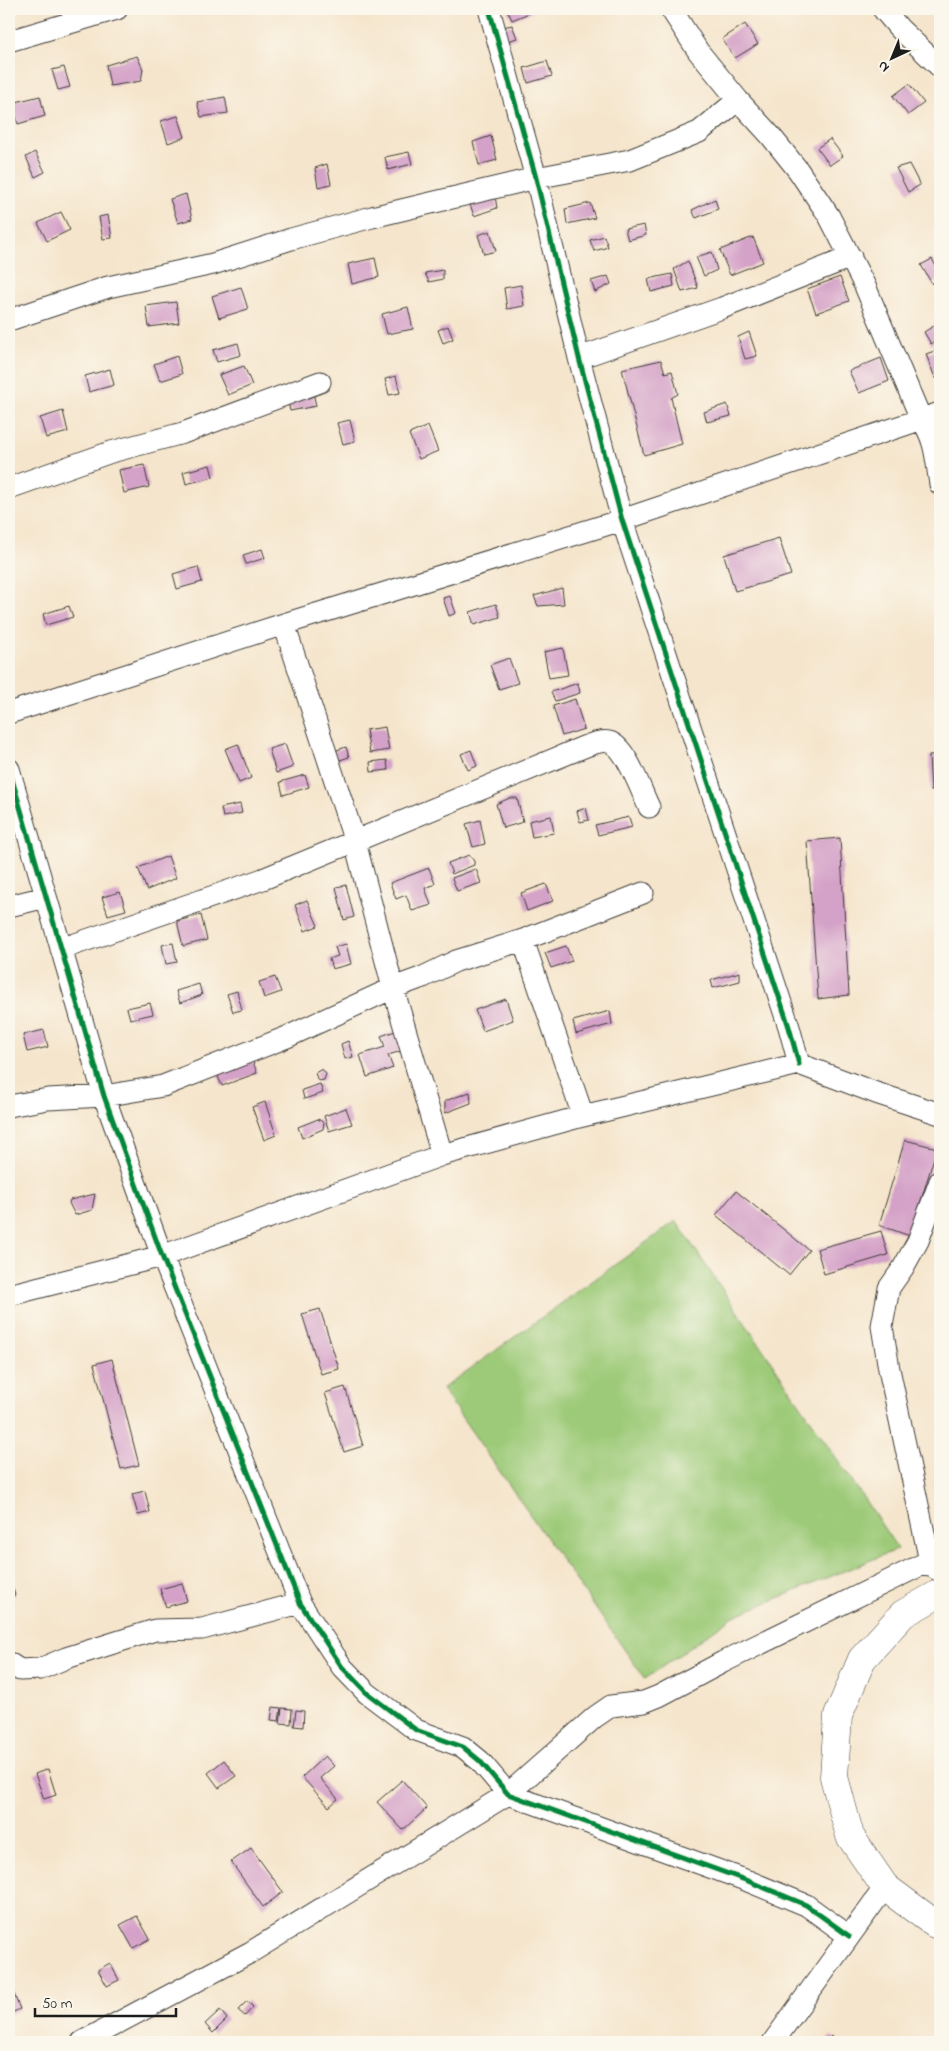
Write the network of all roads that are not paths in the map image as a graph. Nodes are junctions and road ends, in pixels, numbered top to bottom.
1 (117, 9) edge
2 (489, 9) edge
3 (671, 9) edge
4 (883, 9) edge
5 (9, 41) edge
6 (940, 67) edge
7 (738, 100) junction
8 (536, 178) junction
9 (851, 257) junction
10 (9, 320) edge
11 (579, 358) junction
12 (320, 382) dead end
13 (931, 416) edge
14 (940, 484) edge
15 (9, 488) edge
16 (622, 520) junction
17 (284, 624) junction
18 (9, 713) edge
19 (9, 769) edge
20 (649, 807) dead end
21 (355, 842) junction
22 (643, 893) dead end
23 (46, 897) junction
24 (9, 906) edge
25 (523, 940) junction
26 (61, 949) junction
27 (393, 988) junction
28 (799, 1064) junction
29 (104, 1096) junction
30 (9, 1106) edge
31 (940, 1114) edge
32 (583, 1116) junction
33 (442, 1155) junction
34 (940, 1181) edge
35 (162, 1256) junction
36 (9, 1295) edge
37 (936, 1568) edge
38 (940, 1593) edge
39 (300, 1603) junction
40 (9, 1663) edge
41 (508, 1794) junction
42 (885, 1886) junction
43 (940, 1925) edge
44 (849, 1936) junction
45 (82, 2042) edge
46 (773, 2042) edge

1 - 5 street
2 - 8 street
3 - 7 street
4 - 6 street
7 - 8 street
7 - 9 street
8 - 10 street
8 - 11 street
9 - 11 street
9 - 13 street
11 - 16 street
12 - 15 street
13 - 14 street
13 - 16 street
16 - 17 street
16 - 28 street
17 - 18 street
17 - 21 street
19 - 23 street
20 - 21 street
21 - 26 street
21 - 27 street
22 - 25 street
23 - 24 street
23 - 26 street
25 - 27 street
25 - 32 street
26 - 29 street
27 - 29 street
27 - 33 street
28 - 31 street
28 - 32 street
29 - 30 street
29 - 35 street
32 - 33 street
33 - 35 street
34 - 37 street
35 - 36 street
35 - 39 street
37 - 41 street
38 - 42 street
39 - 40 street
39 - 41 street
41 - 44 street
41 - 45 street
42 - 43 street
42 - 44 street
44 - 46 street

